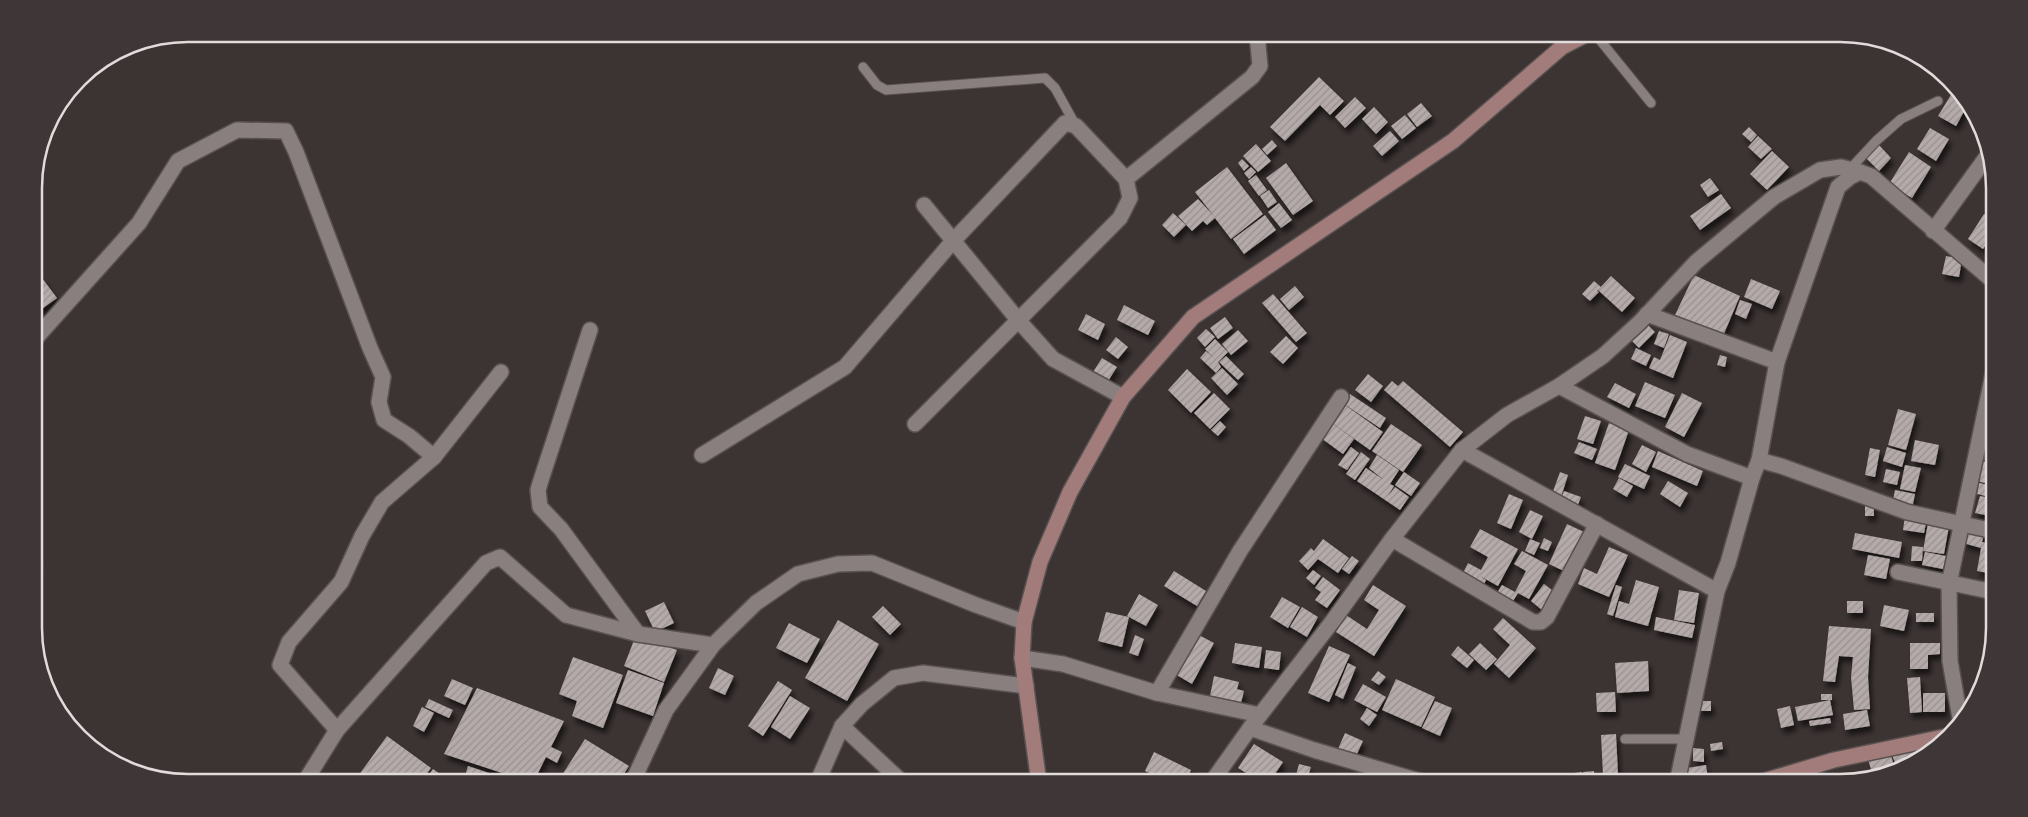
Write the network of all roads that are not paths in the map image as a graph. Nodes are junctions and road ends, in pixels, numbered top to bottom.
1 (1258, 42) edge
2 (1572, 42) edge
3 (1601, 42) edge
4 (863, 67) dead end
5 (1938, 100) dead end
6 (1651, 103) dead end
7 (1076, 126) junction
8 (1983, 163) edge
9 (1855, 170) junction
10 (1126, 179) junction
11 (924, 205) dead end
12 (1933, 230) junction
13 (953, 241) junction
14 (1986, 275) edge
15 (1647, 314) junction
16 (1019, 321) junction
17 (43, 330) edge
18 (590, 330) dead end
19 (1777, 362) junction
20 (501, 372) dead end
21 (1560, 386) junction
22 (1123, 397) junction
23 (1341, 397) dead end
24 (1986, 423) edge
25 (915, 424) dead end
26 (1462, 450) junction
27 (702, 455) dead end
28 (434, 457) junction
29 (1759, 460) junction
30 (1752, 478) junction
31 (1597, 524) junction
32 (1962, 524) junction
33 (1986, 529) edge
34 (1392, 539) junction
35 (1898, 572) dead end
36 (1949, 584) junction
37 (1717, 591) junction
38 (1986, 591) edge
39 (1024, 622) junction
40 (638, 634) junction
41 (713, 645) junction
42 (1022, 658) junction
43 (1026, 686) junction
44 (1157, 693) junction
45 (1959, 712) edge
46 (1260, 715) junction
47 (842, 726) junction
48 (1250, 728) junction
49 (337, 730) junction
50 (1625, 739) dead end
51 (1686, 739) junction
52 (1934, 739) edge
53 (310, 774) edge
54 (636, 774) edge
55 (821, 774) edge
56 (893, 774) edge
57 (1037, 774) edge
58 (1217, 774) edge
59 (1395, 774) edge
60 (1679, 774) edge
61 (1787, 774) edge

1 - 10 street
2 - 22 street
3 - 6 lane
4 - 7 lane
5 - 9 lane
7 - 10 street
7 - 13 street
8 - 12 street
9 - 12 street
9 - 15 street
9 - 19 street
10 - 16 street
11 - 13 street
12 - 14 street
13 - 16 street
13 - 27 street
15 - 19 street
15 - 21 street
16 - 22 street
16 - 25 street
17 - 28 street
18 - 40 street
19 - 29 street
20 - 28 street
21 - 26 street
21 - 30 street
22 - 39 street
23 - 44 street
24 - 32 street
26 - 31 street
26 - 34 street
28 - 49 street
29 - 30 street
29 - 32 street
30 - 37 street
31 - 34 street
31 - 37 street
32 - 33 street
32 - 36 street
34 - 46 street
35 - 36 street
36 - 38 street
36 - 45 street
37 - 51 street
39 - 41 street
39 - 42 street
40 - 41 street
40 - 49 street
41 - 54 street
42 - 43 street
42 - 44 street
43 - 47 street
43 - 57 street
44 - 46 street
46 - 48 street
47 - 55 street
47 - 56 street
48 - 58 street
48 - 59 street
49 - 53 street
50 - 51 lane
51 - 60 street
52 - 61 street

